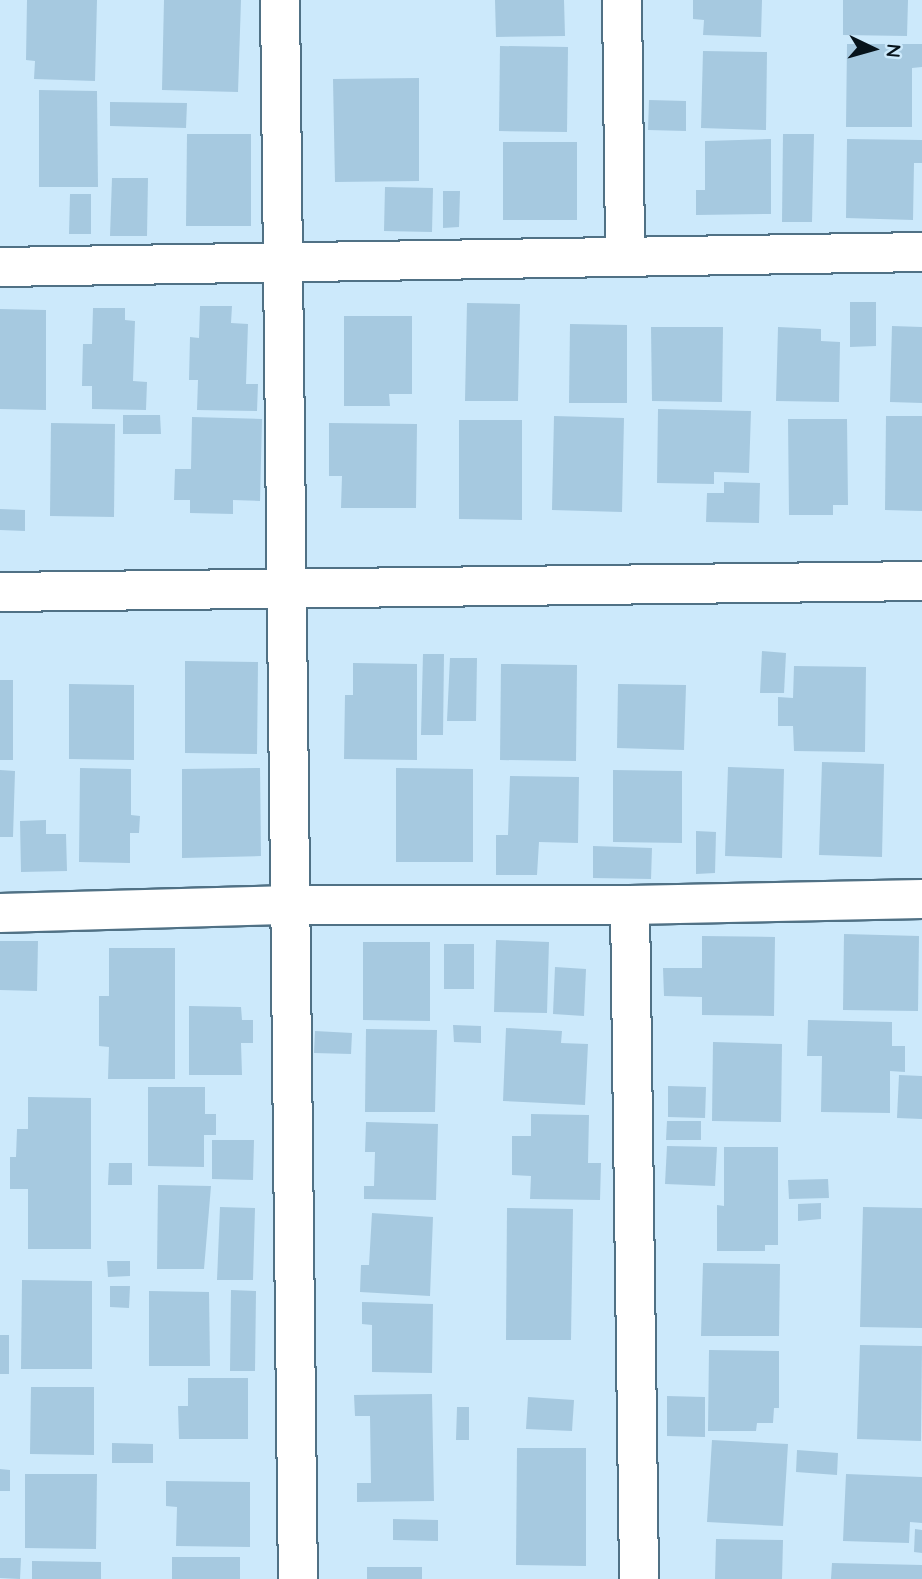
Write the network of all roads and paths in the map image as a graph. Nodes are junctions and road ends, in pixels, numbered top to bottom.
1 (280, 0) edge
2 (622, 0) edge
3 (922, 252) edge
4 (625, 257) junction
5 (282, 261) junction
6 (0, 267) edge
7 (922, 582) edge
8 (284, 588) junction
9 (0, 592) edge
10 (922, 899) edge
11 (291, 905) junction
12 (630, 905) junction
13 (0, 913) edge
14 (298, 1579) edge
15 (639, 1579) edge

1 - 5 street
2 - 4 street
3 - 4 street
4 - 5 street
5 - 6 street
5 - 8 street
7 - 8 street
8 - 9 street
8 - 11 street
10 - 12 street
11 - 12 street
11 - 13 street
11 - 14 street
12 - 15 street

